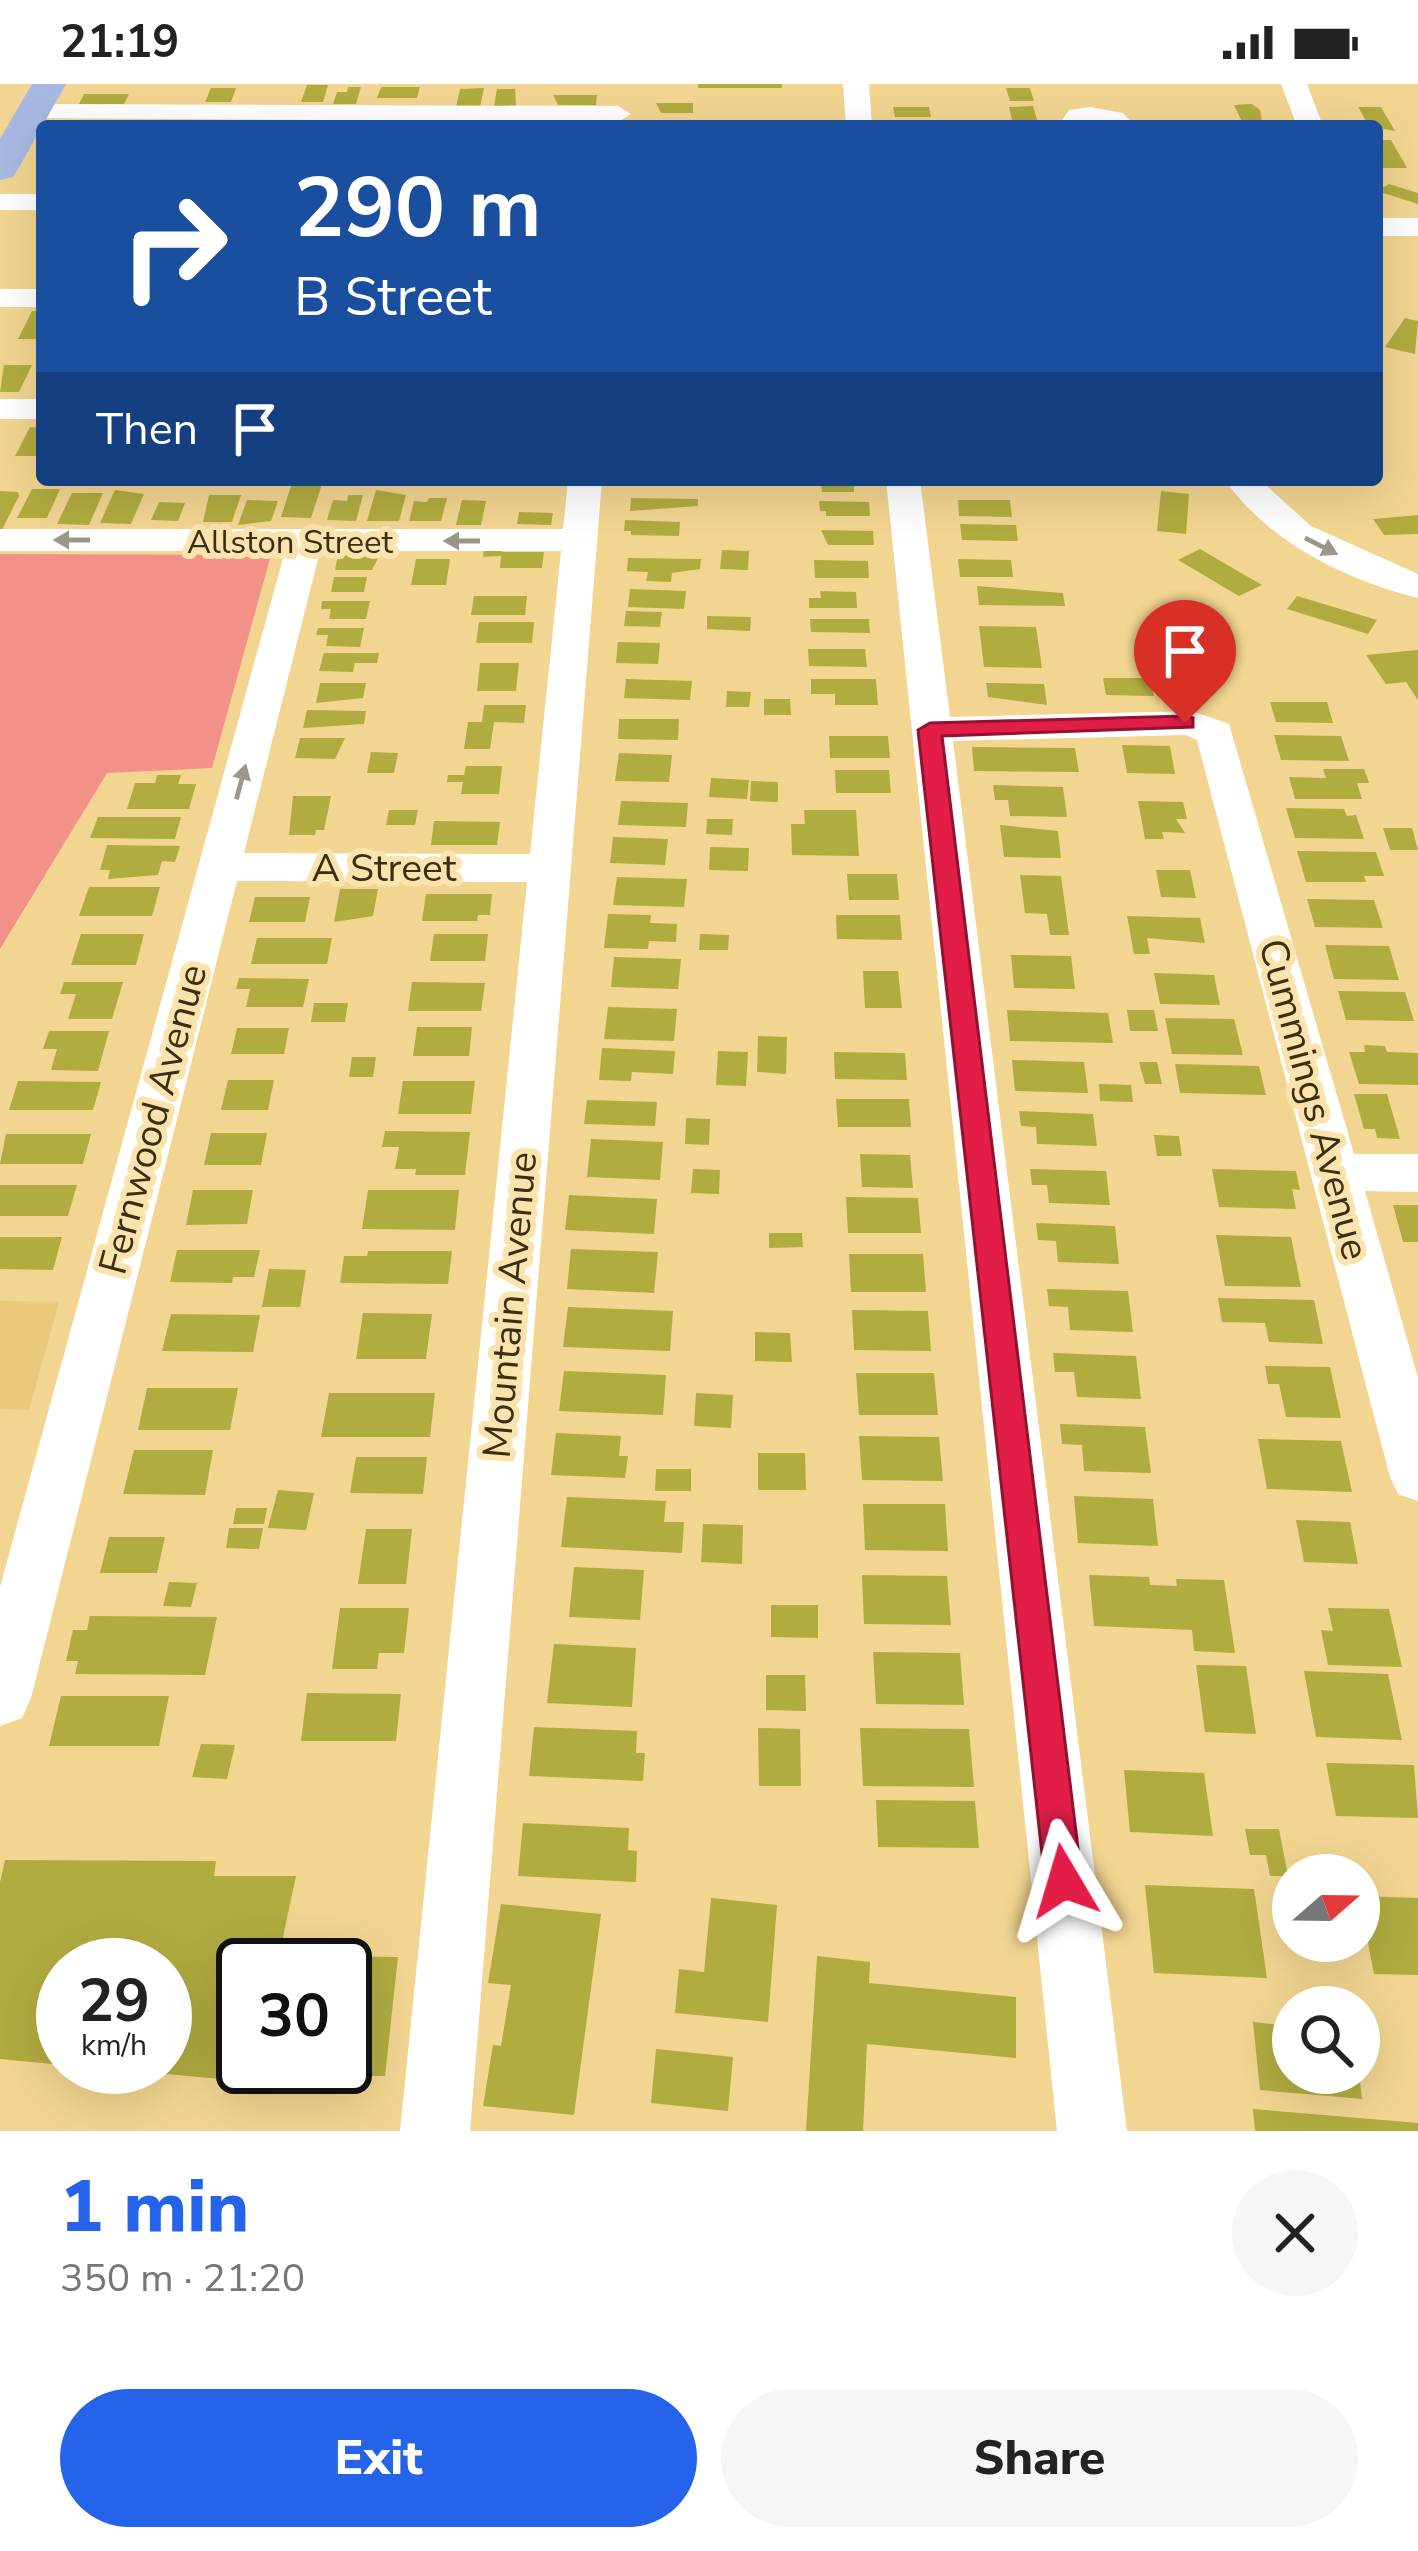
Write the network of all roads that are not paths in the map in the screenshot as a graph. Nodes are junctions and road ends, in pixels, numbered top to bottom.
1 (621, 84) edge
2 (856, 84) edge
3 (1294, 84) edge
4 (41, 98) edge
5 (1075, 112) edge
6 (618, 120) edge
7 (859, 120) edge
8 (1113, 120) edge
9 (1308, 120) edge
10 (0, 169) edge
11 (0, 202) edge
12 (36, 202) edge
13 (1383, 227) edge
14 (1418, 227) edge
15 (0, 298) edge
16 (36, 298) edge
17 (0, 409) edge
18 (36, 409) edge
19 (584, 486) edge
20 (904, 486) edge
21 (1246, 486) edge
22 (0, 540) edge
23 (579, 540) junction
24 (305, 541) junction
25 (1418, 587) edge
26 (930, 730) junction
27 (219, 867) junction
28 (548, 868) junction
29 (1335, 1172) junction
30 (1418, 1173) edge
31 (1418, 1477) edge
32 (0, 1698) edge
33 (435, 2131) edge
34 (1092, 2131) edge

1 - 6 street
2 - 7 street
3 - 9 street
4 - 6 street
4 - 10 main road
5 - 8 street
11 - 12 street
13 - 14 street
15 - 16 street
17 - 18 street
19 - 23 street, Mountain Avenue
20 - 26 street
21 -> 25 street
24 -> 22 street, Allston Street
23 -> 24 street, Allston Street
23 - 28 street, Mountain Avenue
27 -> 24 street, Fernwood Avenue
26 - 29 street, Cummings Avenue
26 - 34 street
27 - 28 street, A Street
27 - 32 street, Fernwood Avenue
28 - 33 street, Mountain Avenue
29 - 30 street
29 - 31 street, Cummings Avenue

